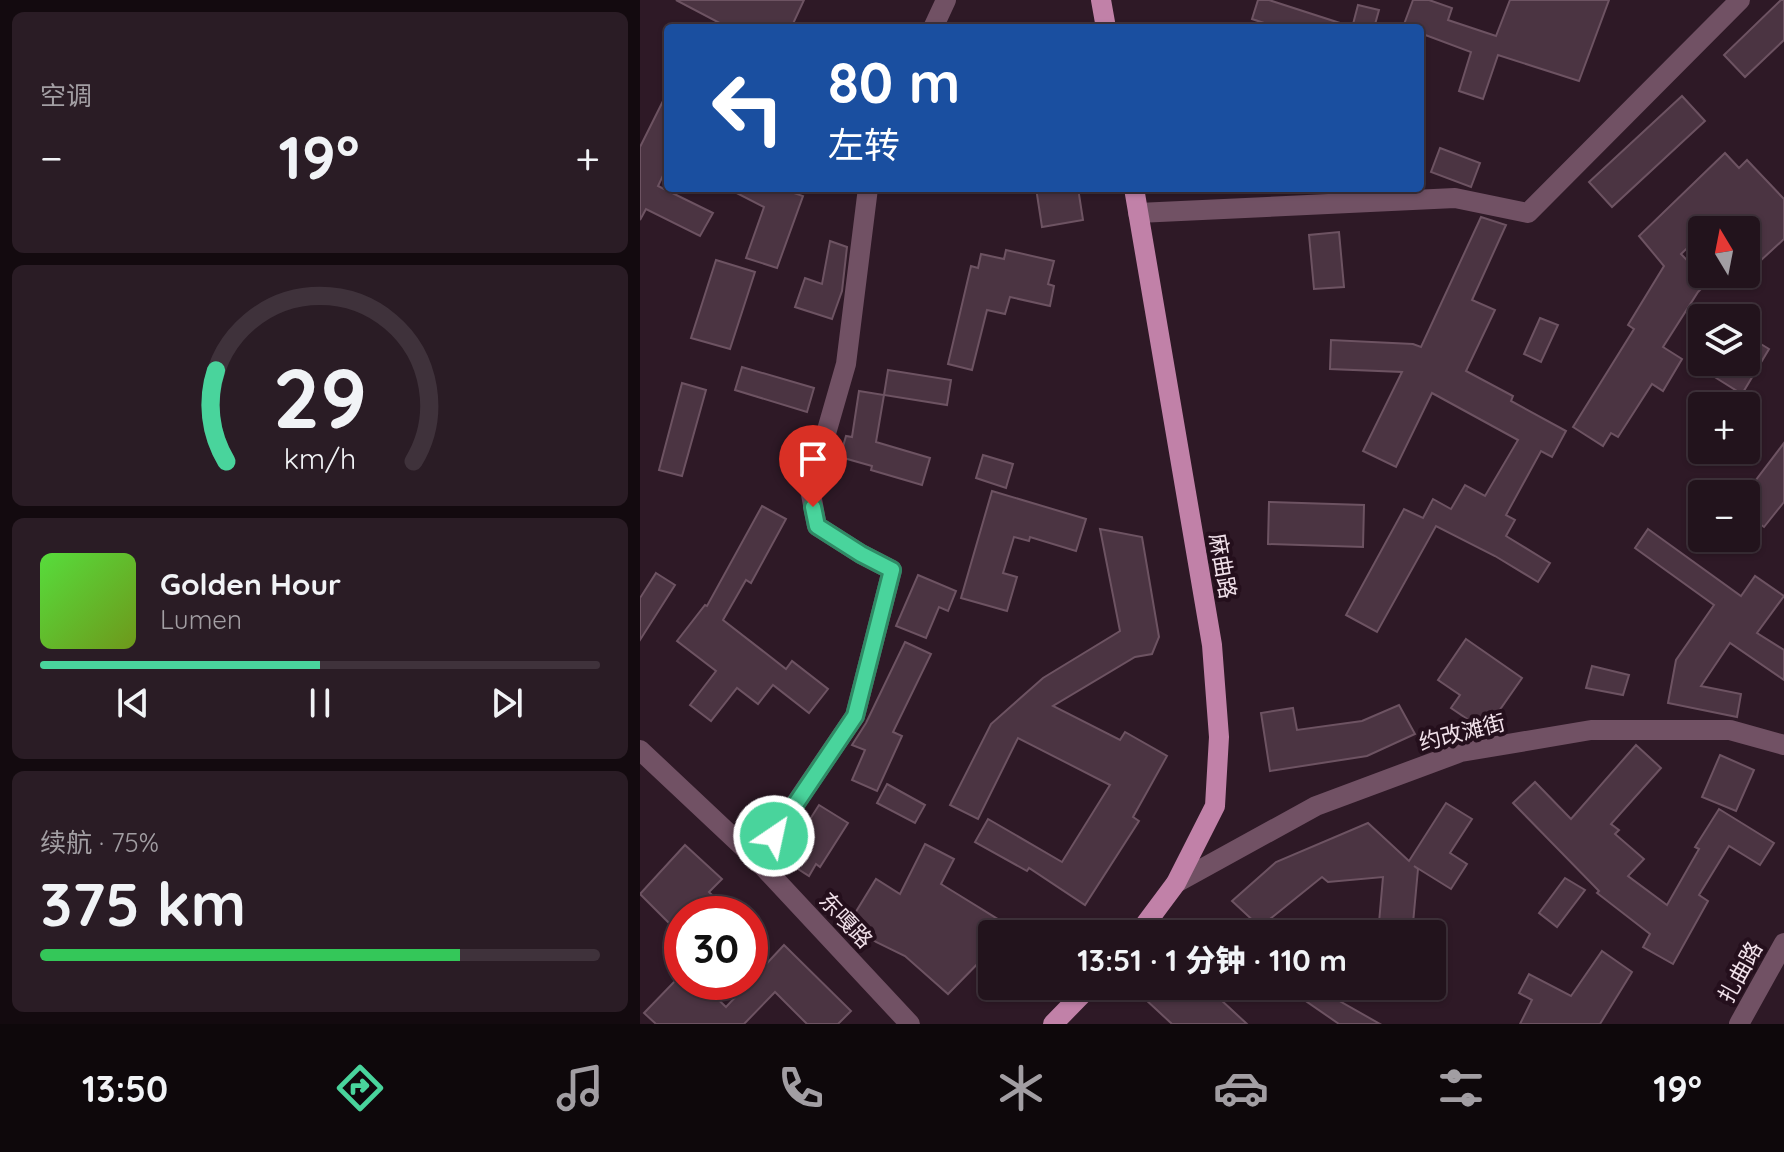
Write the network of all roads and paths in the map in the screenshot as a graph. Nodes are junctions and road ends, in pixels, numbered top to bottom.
1 (946, 0) edge
2 (1101, 0) edge
3 (1740, 0) edge
4 (935, 24) edge
5 (1105, 24) edge
6 (868, 192) edge
7 (1135, 192) edge
8 (1138, 213) junction
9 (1784, 745) edge
10 (640, 750) edge
11 (757, 860) junction
12 (1176, 883) junction
13 (1148, 920) edge
14 (1784, 943) edge
15 (1076, 1000) edge
16 (910, 1024) edge
17 (1053, 1024) edge
18 (1739, 1024) edge

1 - 4 street
2 - 5 main road
3 - 8 street
6 - 11 street
7 - 8 main road, 麻曲路
8 - 12 main road, 麻曲路
9 - 12 street, 约改滩街
10 - 11 street, 东嘎路
11 - 16 street, 东嘎路
12 - 13 main road, 麻曲路
14 - 18 street, 扎曲路
15 - 17 main road

